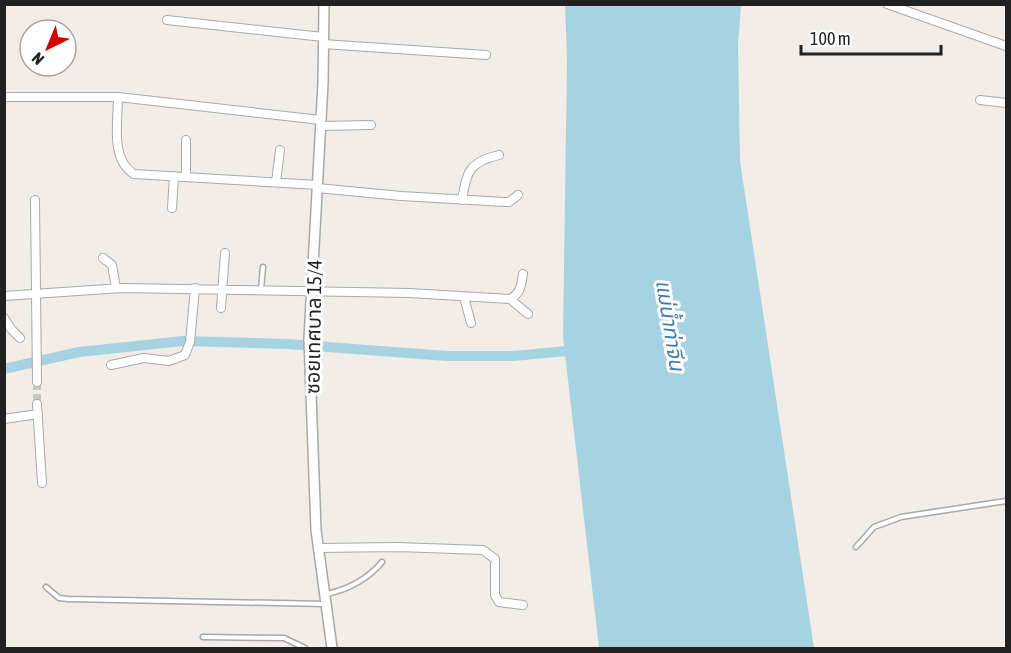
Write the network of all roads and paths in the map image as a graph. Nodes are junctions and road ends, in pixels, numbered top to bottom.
1 (324, 4) edge
2 (887, 4) edge
3 (167, 20) dead end
4 (323, 40) junction
5 (1006, 46) edge
6 (486, 55) dead end
7 (4, 97) edge
8 (118, 97) junction
9 (980, 100) dead end
10 (1006, 103) edge
11 (321, 123) junction
12 (371, 125) dead end
13 (186, 140) dead end
14 (280, 150) dead end
15 (499, 155) dead end
16 (174, 176) junction
17 (186, 177) junction
18 (276, 182) junction
19 (317, 187) junction
20 (518, 195) dead end
21 (35, 200) dead end
22 (462, 200) junction
23 (172, 207) dead end
24 (225, 253) dead end
25 (103, 258) dead end
26 (263, 267) dead end
27 (523, 274) dead end
28 (116, 288) junction
29 (195, 288) junction
30 (223, 288) junction
31 (261, 289) junction
32 (312, 291) junction
33 (35, 292) junction
34 (4, 296) edge
35 (464, 297) junction
36 (510, 299) junction
37 (221, 308) dead end
38 (528, 314) dead end
39 (4, 318) edge
40 (471, 322) dead end
41 (20, 338) dead end
42 (111, 365) dead end
43 (37, 382) tunnel mouth
44 (38, 404) tunnel mouth
45 (38, 414) junction
46 (4, 419) edge
47 (42, 483) dead end
48 (1006, 501) edge
49 (856, 547) dead end
50 (318, 548) junction
51 (382, 562) dead end
52 (46, 587) dead end
53 (324, 599) junction
54 (523, 605) dead end
55 (203, 637) dead end
56 (305, 648) edge
57 (332, 648) edge

1 - 4 street, ซอยเทศบาล 15/4
2 - 5 street
3 - 4 street
4 - 6 street
4 - 11 street, ซอยเทศบาล 15/4
7 - 8 street
8 - 11 street
8 - 16 street
9 - 10 street
11 - 12 street
11 - 19 street, ซอยเทศบาล 15/4
13 - 17 street
14 - 18 street
15 - 22 street
16 - 17 street
16 - 23 street
17 - 18 street
18 - 19 street
19 - 22 street
19 - 32 street, ซอยเทศบาล 15/4
20 - 22 street
21 - 33 street
24 - 30 street
25 - 28 street
26 - 31 lane
27 - 36 street
28 - 29 street
28 - 33 street
29 - 30 street
29 - 42 street
30 - 31 street
30 - 37 street
31 - 32 street
32 - 35 street
32 - 50 street, ซอยเทศบาล 15/4
33 - 34 street
33 - 43 street
35 - 36 street
35 - 40 street
36 - 38 street
39 - 41 street
44 - 45 street
45 - 46 street
45 - 47 street
48 - 49 lane
50 - 53 street, ซอยเทศบาล 15/4
50 - 54 street
51 - 53 lane
52 - 53 lane
53 - 57 street, ซอยเทศบาล 15/4
55 - 56 lane

